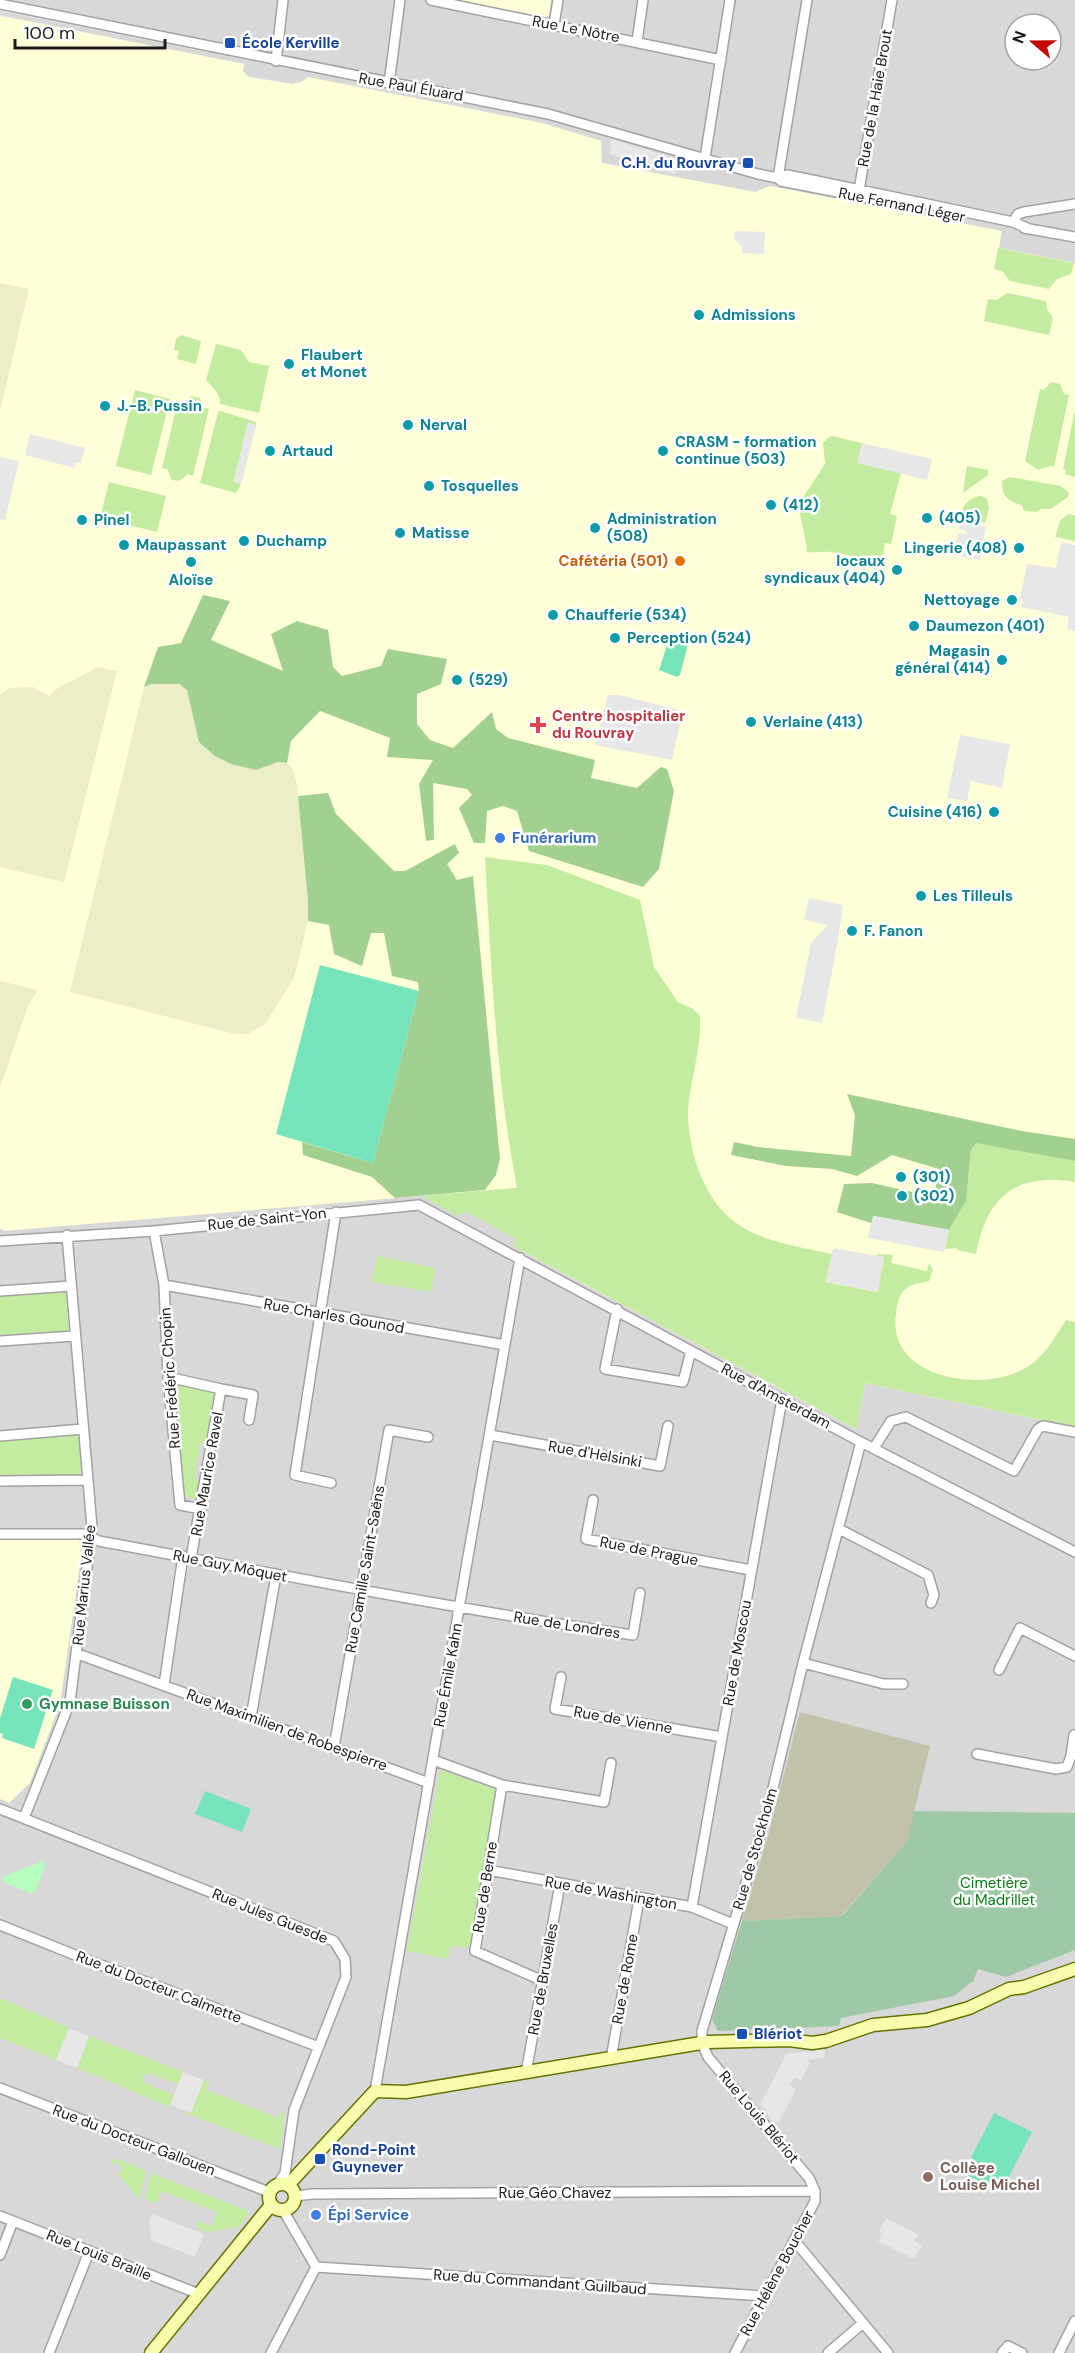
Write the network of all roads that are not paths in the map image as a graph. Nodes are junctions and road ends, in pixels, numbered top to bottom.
1 (283, 0) edge
2 (400, 0) edge
3 (431, 0) edge
4 (558, 0) edge
5 (643, 0) edge
6 (730, 0) edge
7 (807, 0) edge
8 (892, 0) edge
9 (38, 1) edge
10 (0, 4) edge
11 (36, 12) junction
12 (554, 24) junction
13 (637, 41) junction
14 (721, 60) junction
15 (276, 61) junction
16 (389, 84) junction
17 (705, 158) junction
18 (778, 178) junction
19 (817, 181) joint
20 (858, 193) junction
21 (1075, 204) edge
22 (1013, 222) junction
23 (1027, 228) junction
24 (1075, 237) edge
25 (336, 1212) junction
26 (154, 1231) junction
27 (67, 1235) junction
28 (0, 1241) edge
29 (520, 1258) junction
30 (164, 1285) junction
31 (71, 1286) junction
32 (0, 1291) edge
33 (617, 1309) junction
34 (321, 1314) junction
35 (74, 1336) junction
36 (0, 1341) edge
37 (505, 1345) junction
38 (691, 1351) junction
39 (168, 1377) junction
40 (221, 1389) junction
41 (782, 1399) junction
42 (249, 1420) dead end
43 (668, 1426) dead end
44 (83, 1429) junction
45 (1075, 1432) edge
46 (490, 1435) junction
47 (0, 1436) edge
48 (428, 1437) dead end
49 (861, 1442) junction
50 (874, 1448) junction
51 (88, 1480) junction
52 (0, 1481) edge
53 (331, 1483) dead end
54 (593, 1500) dead end
55 (201, 1509) junction
56 (838, 1529) junction
57 (0, 1534) edge
58 (92, 1537) junction
59 (1075, 1552) edge
60 (187, 1557) junction
61 (751, 1570) junction
62 (276, 1575) junction
63 (361, 1590) junction
64 (640, 1593) dead end
65 (931, 1603) dead end
66 (460, 1607) junction
67 (78, 1654) junction
68 (1075, 1656) edge
69 (803, 1663) junction
70 (999, 1670) dead end
71 (561, 1677) dead end
72 (903, 1684) dead end
73 (164, 1685) junction
74 (251, 1716) junction
75 (1075, 1733) edge
76 (722, 1737) junction
77 (334, 1748) junction
78 (976, 1754) dead end
79 (433, 1760) junction
80 (611, 1763) dead end
81 (429, 1783) junction
82 (502, 1785) junction
83 (0, 1809) edge
84 (24, 1818) junction
85 (488, 1870) junction
86 (560, 1884) junction
87 (639, 1899) junction
88 (692, 1907) junction
89 (733, 1924) junction
90 (0, 1925) edge
91 (1075, 1969) edge
92 (543, 1981) junction
93 (702, 2043) junction
94 (319, 2047) junction
95 (611, 2059) junction
96 (526, 2073) junction
97 (0, 2088) edge
98 (375, 2091) junction
99 (815, 2192) junction
100 (278, 2195) junction
101 (295, 2196) junction
102 (0, 2216) edge
103 (14, 2221) junction
104 (794, 2240) junction
105 (89, 2252) junction
106 (0, 2255) edge
107 (315, 2267) junction
108 (199, 2294) junction
109 (765, 2296) junction
110 (1075, 2321) edge
111 (863, 2323) junction
112 (49, 2353) edge
113 (151, 2353) edge
114 (271, 2353) edge
115 (735, 2353) edge
116 (828, 2353) edge
117 (888, 2353) edge
118 (1002, 2353) edge
119 (1023, 2353) edge
120 (1059, 2353) edge

1 - 15 street
2 - 16 street
3 - 12 street, Rue Le Nôtre
4 - 12 street
5 - 13 street
6 - 14 street
7 - 18 street
8 - 20 street, Rue de la Haie Brout
9 - 11 street
10 - 11 street, Rue Paul Éluard
11 - 15 street, Rue Paul Éluard
12 - 13 street, Rue Le Nôtre
13 - 14 street, Rue Le Nôtre
14 - 17 street
15 - 16 street, Rue Paul Éluard
16 - 17 street, Rue Paul Éluard
17 - 18 street, Rue Paul Éluard
18 - 19 street, Rue Paul Éluard
18 - 20 street, Rue Fernand Léger
19 - 20 street, Rue Fernand Léger
20 - 22 street, Rue Fernand Léger
20 - 23 street, Rue Fernand Léger
21 - 22 street
22 - 23 street, Rue Fernand Léger
23 - 24 street, Rue Fernand Léger
25 - 26 street, Rue de Saint-Yon
25 - 29 street, Rue de Saint-Yon
25 - 34 street
26 - 27 street, Rue de Saint-Yon
26 - 30 street, Rue Frédéric Chopin
27 - 28 street, Rue de Saint-Yon
27 - 31 street, Rue Marius Vallée
29 - 33 street, Rue d'Amsterdam
29 - 37 street, Rue Émile Kahn
30 - 34 street, Rue Charles Gounod
30 - 39 street, Rue Frédéric Chopin
31 - 32 street
31 - 35 street, Rue Marius Vallée
33 - 38 street, Rue d'Amsterdam
33 - 38 street
34 - 37 street, Rue Charles Gounod
34 - 53 street
35 - 36 street
35 - 44 street, Rue Marius Vallée
37 - 46 street, Rue Émile Kahn
38 - 41 street, Rue d'Amsterdam
39 - 40 street
39 - 55 street, Rue Frédéric Chopin
40 - 42 street
40 - 55 street, Rue Maurice Ravel
41 - 49 street, Rue d'Amsterdam
41 - 61 street, Rue de Moscou
43 - 46 street, Rue d'Helsinki
44 - 47 street
44 - 51 street, Rue Marius Vallée
45 - 50 street
46 - 66 street, Rue Émile Kahn
48 - 63 street, Rue Camille Saint-Saëns
49 - 50 street
49 - 56 street, Rue de Stockholm
50 - 59 street
51 - 52 street
51 - 58 street, Rue Marius Vallée
54 - 61 street, Rue de Prague
55 - 60 street, Rue Maurice Ravel
56 - 65 street
56 - 69 street, Rue de Stockholm
57 - 58 street, Rue Guy Môquet
58 - 60 street, Rue Guy Môquet
58 - 67 street, Rue Marius Vallée
60 - 62 street, Rue Guy Môquet
60 - 73 street, Rue Maurice Ravel
61 - 76 street, Rue de Moscou
62 - 63 street, Rue Guy Môquet
62 - 74 street
63 - 66 street, Rue Guy Môquet
63 - 77 street, Rue Camille Saint-Saëns
64 - 66 street, Rue de Londres
66 - 79 street, Rue Émile Kahn
67 - 73 street, Rue Maximilien de Robespierre
67 - 84 street, Rue Marius Vallée
68 - 70 street
69 - 72 street
69 - 89 street, Rue de Stockholm
71 - 76 street, Rue de Vienne
73 - 74 street, Rue Maximilien de Robespierre
74 - 77 street, Rue Maximilien de Robespierre
75 - 78 street
76 - 88 street, Rue de Moscou
77 - 81 street, Rue Maximilien de Robespierre
79 - 81 street, Rue Émile Kahn
79 - 82 street
80 - 82 street
81 - 98 street, Rue Émile Kahn
82 - 85 street, Rue de Berne
83 - 84 street, Rue Jules Guesde
84 - 94 street, Rue Jules Guesde
85 - 86 street, Rue de Washington
85 - 92 street, Rue de Berne
86 - 87 street, Rue de Washington
86 - 92 street, Rue de Bruxelles
87 - 88 street, Rue de Washington
87 - 95 street, Rue de Rome
88 - 89 street, Rue de Washington
89 - 93 street, Rue de Stockholm
90 - 94 street, Rue du Docteur Calmette
91 - 93 street
92 - 96 street, Rue de Bruxelles
93 - 95 street
93 - 99 street, Rue Louis Blériot
94 - 100 street, Rue Jules Guesde
95 - 96 street
96 - 98 street
97 - 100 street, Rue du Docteur Gallouen
98 - 100 street
99 - 101 street, Rue Géo Chavez
99 - 104 street, Rue Hélène Boucher
100 - 101 street
100 - 101 street
100 - 107 street
100 - 108 street
102 - 103 street, Rue Louis Braille
103 - 105 street, Rue Louis Braille
103 - 106 street
104 - 109 street, Rue Hélène Boucher
104 - 111 street
105 - 108 street, Rue Louis Braille
105 - 112 street
107 - 109 street, Rue du Commandant Guilbaud
107 - 114 street
108 - 113 street
109 - 115 street, Rue Hélène Boucher
110 - 120 street
111 - 116 street
111 - 117 street
118 - 119 street

